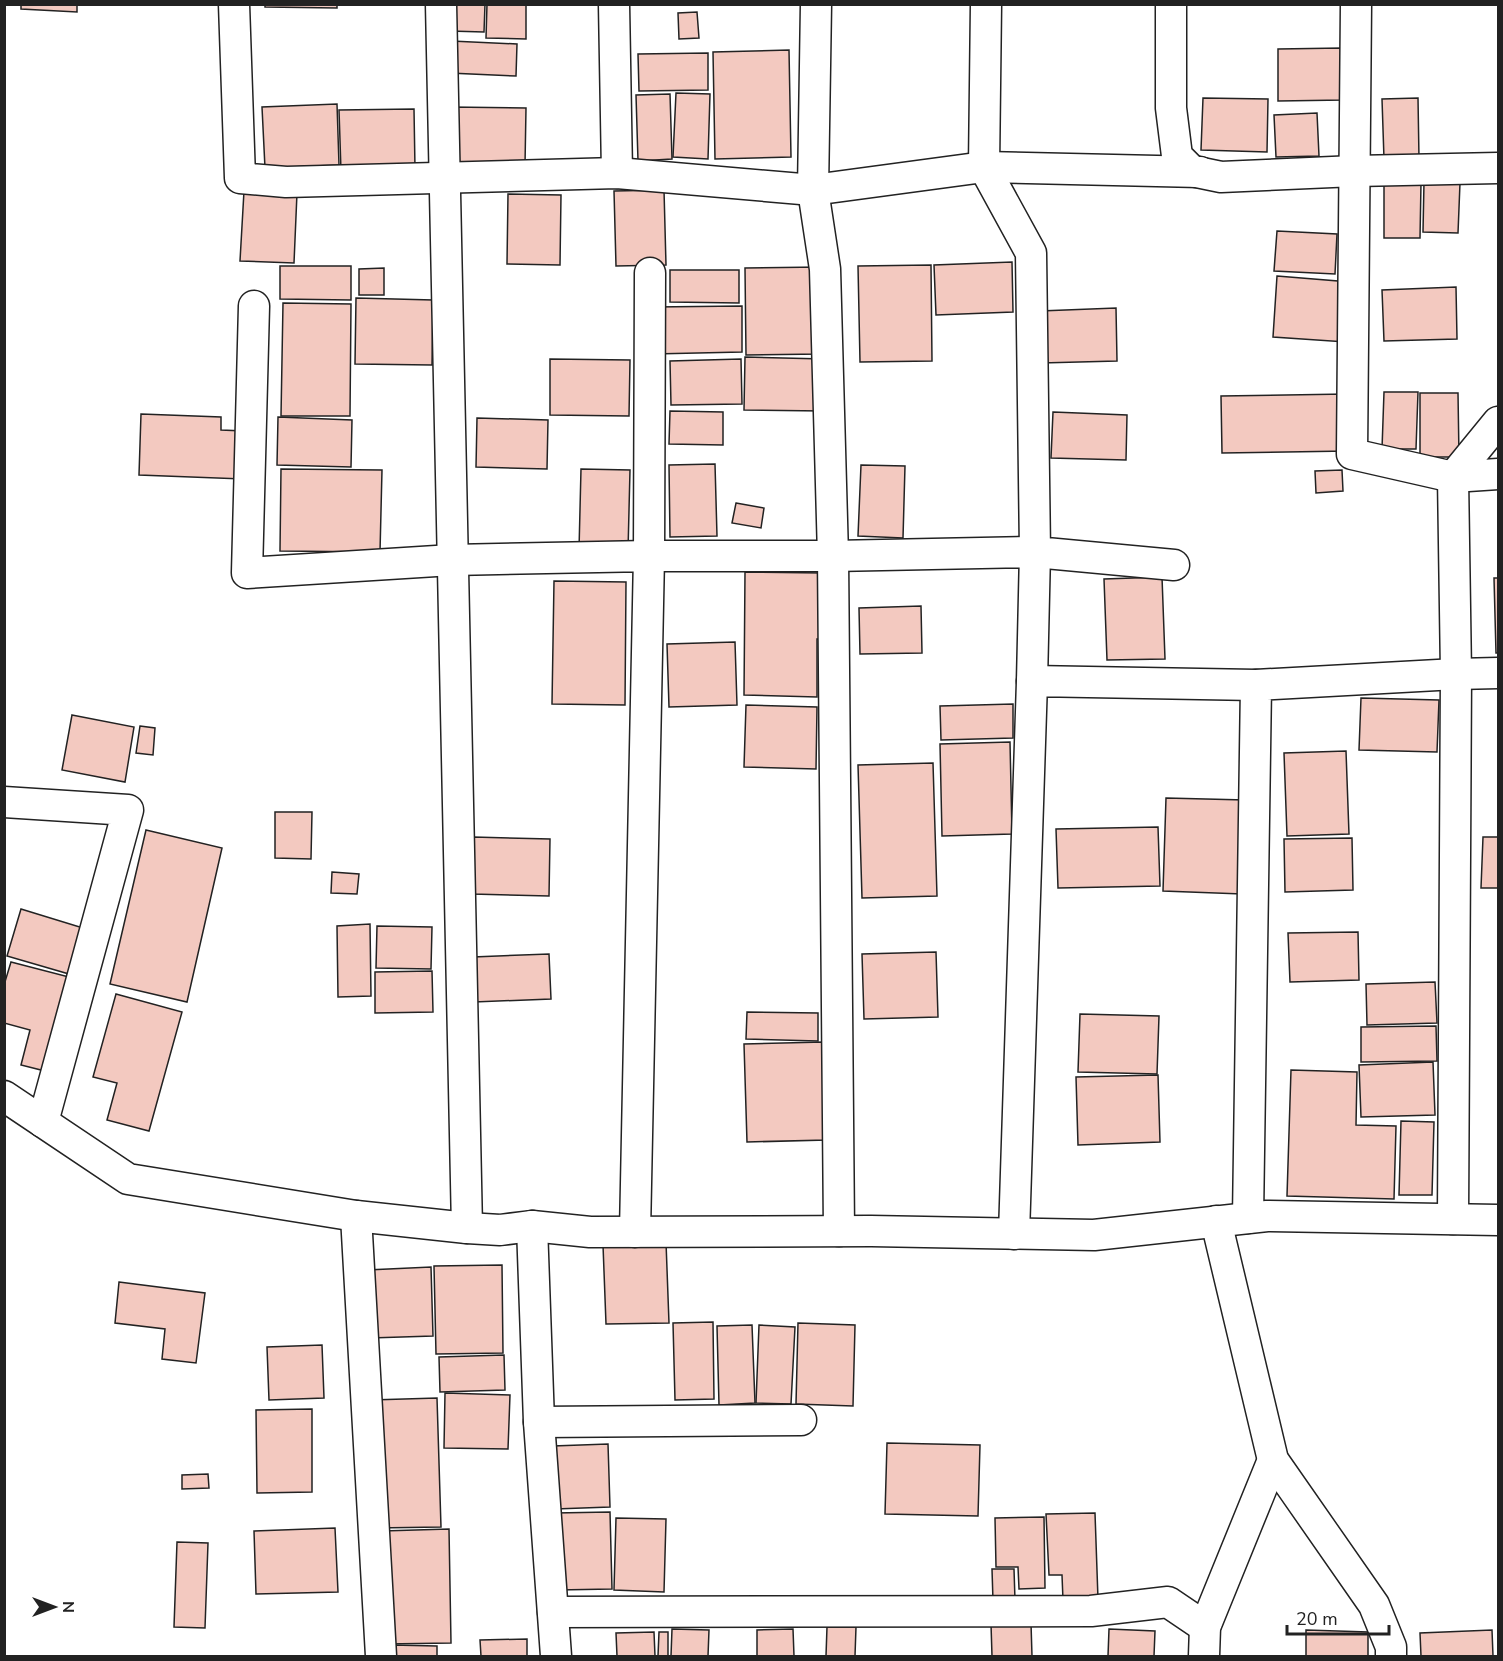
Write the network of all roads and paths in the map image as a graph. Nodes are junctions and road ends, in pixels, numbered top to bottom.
1 (234, 4) edge
2 (441, 4) edge
3 (614, 4) edge
4 (816, 4) edge
5 (986, 4) edge
6 (1171, 4) edge
7 (1356, 4) edge
8 (984, 167) junction
9 (1498, 168) edge
10 (1355, 171) junction
11 (1200, 172) junction
12 (617, 173) junction
13 (446, 179) junction
14 (813, 189) junction
15 (650, 273) dead end
16 (254, 306) dead end
17 (1498, 422) edge
18 (1498, 474) edge
19 (1453, 477) junction
20 (1035, 552) junction
21 (649, 556) junction
22 (833, 556) junction
23 (452, 560) junction
24 (1174, 565) dead end
25 (1498, 673) edge
26 (1456, 674) junction
27 (1032, 681) junction
28 (1256, 685) junction
29 (4, 802) edge
30 (4, 1096) edge
31 (43, 1122) junction
32 (356, 1216) junction
33 (1248, 1218) junction
34 (1453, 1219) junction
35 (1498, 1220) edge
36 (1216, 1221) junction
37 (532, 1226) junction
38 (467, 1228) junction
39 (839, 1231) junction
40 (636, 1232) junction
41 (1014, 1234) junction
42 (801, 1420) dead end
43 (539, 1422) junction
44 (1273, 1460) junction
45 (553, 1612) junction
46 (1205, 1627) junction
47 (381, 1656) edge
48 (556, 1656) edge
49 (1204, 1656) edge
50 (1391, 1656) edge

1 - 13 street
2 - 13 street
3 - 12 street
4 - 14 street
5 - 8 street
6 - 11 street
7 - 10 street
8 - 11 street
8 - 14 street
8 - 20 street
9 - 10 street
10 - 11 street
10 - 19 street
12 - 13 street
12 - 14 street
13 - 23 street
14 - 22 street
15 - 21 street
16 - 23 street
17 - 19 street
18 - 19 street
19 - 26 street
20 - 22 street
20 - 24 street
20 - 27 street
21 - 22 street
21 - 23 street
21 - 40 street
22 - 39 street
23 - 38 street
25 - 26 street
26 - 28 street
26 - 34 street
27 - 28 street
27 - 41 street
28 - 33 street
29 - 31 street
30 - 31 street
31 - 32 street
32 - 38 street
32 - 47 street
33 - 34 street
33 - 36 street
34 - 35 street
36 - 41 street
36 - 44 street
37 - 38 street
37 - 40 street
37 - 43 street
39 - 40 street
39 - 41 street
42 - 43 street
43 - 45 street
44 - 46 street
44 - 50 street
45 - 46 street
45 - 48 street
46 - 49 street

